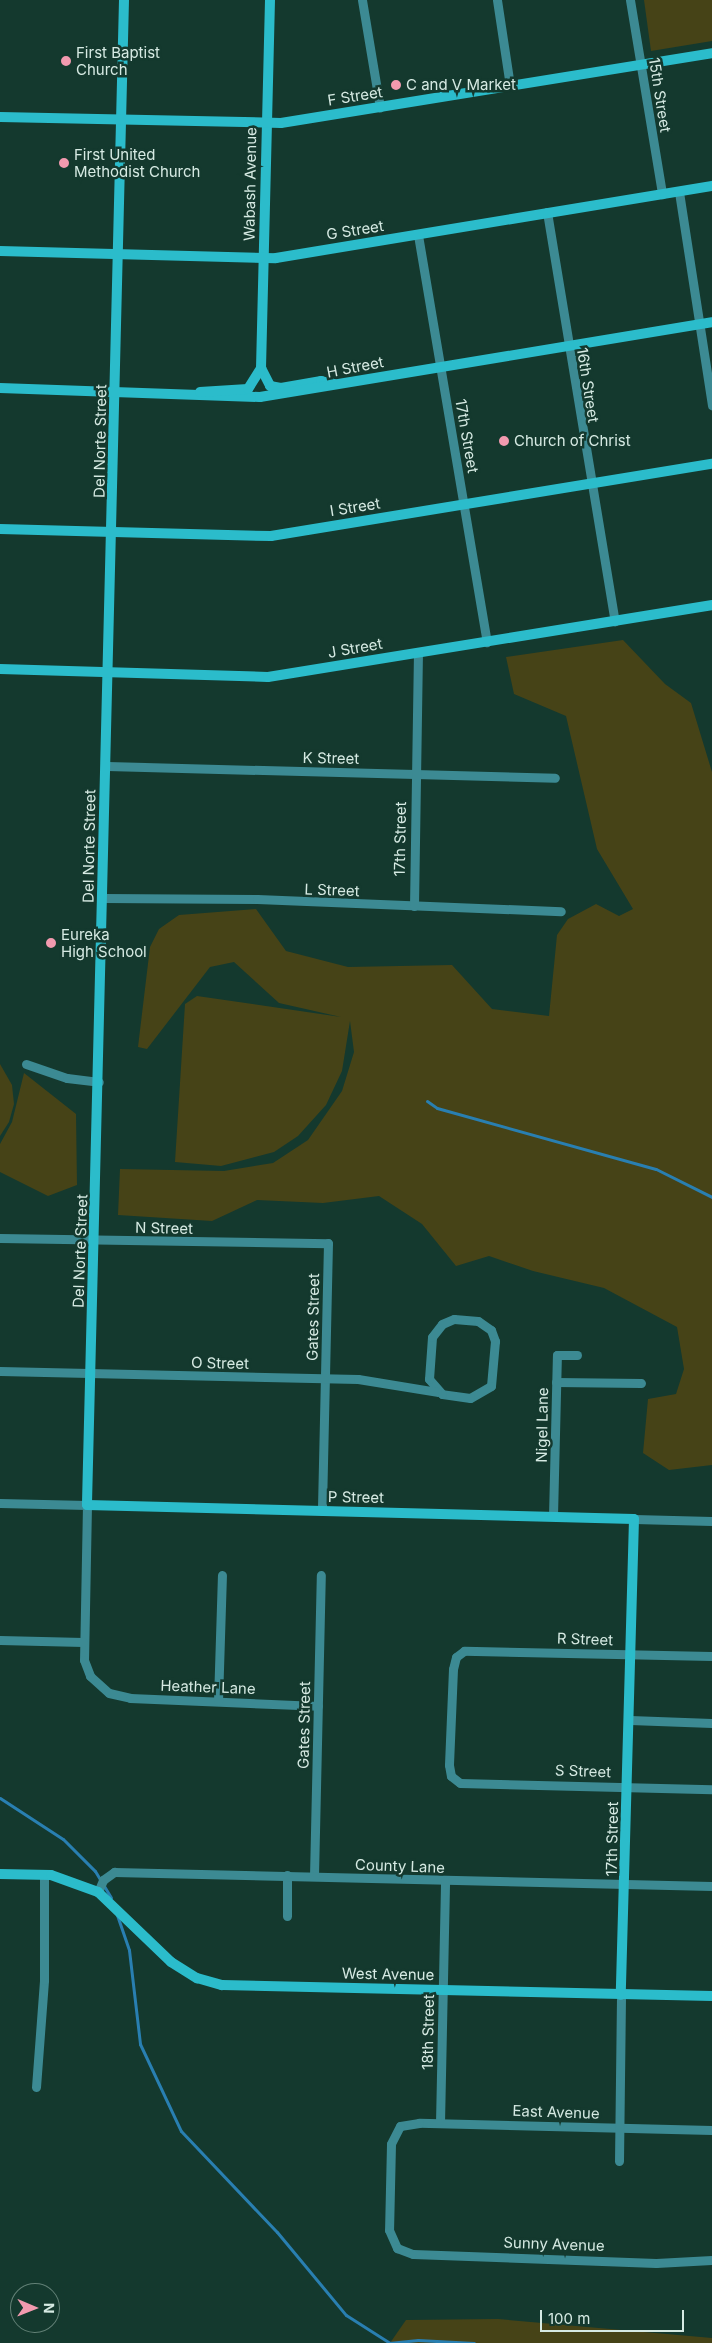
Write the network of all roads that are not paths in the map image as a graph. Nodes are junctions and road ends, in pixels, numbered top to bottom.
1 (124, 0) edge
2 (270, 0) edge
3 (362, 0) edge
4 (497, 0) edge
5 (630, 0) edge
6 (712, 53) edge
7 (641, 64) junction
8 (510, 86) junction
9 (380, 107) junction
10 (0, 117) edge
11 (121, 120) junction
12 (267, 123) junction
13 (712, 186) edge
14 (679, 192) junction
15 (662, 194) junction
16 (547, 212) junction
17 (418, 234) junction
18 (0, 251) edge
19 (117, 254) junction
20 (264, 258) junction
21 (712, 322) edge
22 (700, 324) junction
23 (568, 348) junction
24 (261, 368) junction
25 (441, 368) junction
26 (335, 384) junction
27 (0, 388) edge
28 (115, 391) junction
29 (198, 393) junction
30 (712, 405) edge
31 (712, 464) edge
32 (591, 484) junction
33 (463, 504) junction
34 (0, 529) edge
35 (113, 532) junction
36 (712, 605) edge
37 (615, 621) junction
38 (487, 642) junction
39 (418, 653) junction
40 (0, 669) edge
41 (109, 673) junction
42 (107, 766) junction
43 (416, 774) junction
44 (555, 778) dead end
45 (103, 898) junction
46 (414, 906) junction
47 (561, 911) dead end
48 (26, 1064) dead end
49 (99, 1082) junction
50 (0, 1238) edge
51 (95, 1241) junction
52 (328, 1244) joint
53 (578, 1355) dead end
54 (0, 1371) edge
55 (91, 1374) junction
56 (326, 1379) junction
57 (556, 1382) junction
58 (641, 1383) dead end
59 (437, 1392) junction
60 (0, 1503) edge
61 (87, 1505) junction
62 (322, 1511) junction
63 (553, 1516) junction
64 (634, 1518) junction
65 (712, 1520) edge
66 (222, 1575) dead end
67 (321, 1575) dead end
68 (0, 1640) edge
69 (83, 1642) junction
70 (632, 1654) junction
71 (712, 1656) edge
72 (100, 1687) joint
73 (218, 1701) junction
74 (318, 1706) junction
75 (630, 1720) junction
76 (712, 1723) edge
77 (454, 1779) joint
78 (628, 1787) junction
79 (712, 1788) edge
80 (0, 1874) edge
81 (44, 1874) junction
82 (287, 1875) junction
83 (314, 1876) junction
84 (445, 1881) junction
85 (626, 1884) junction
86 (712, 1886) edge
87 (98, 1892) junction
88 (287, 1916) dead end
89 (443, 1990) junction
90 (621, 1995) junction
91 (712, 1996) edge
92 (36, 2088) dead end
93 (440, 2123) junction
94 (620, 2128) junction
95 (712, 2130) edge
96 (619, 2161) dead end
97 (397, 2248) joint
98 (712, 2260) edge

1 - 11 street, Del Norte Street
2 - 12 street, Wabash Avenue
3 - 9 street
4 - 8 street
5 - 7 street, 15th Street
6 - 7 street, F Street
7 - 8 street, F Street
7 - 15 street, 15th Street
8 - 9 street, F Street
9 - 12 street, F Street
10 - 11 street, F Street
11 - 12 street, F Street
11 - 19 street, Del Norte Street
12 - 20 street, Wabash Avenue
13 - 14 street, G Street
14 - 15 street, G Street
14 - 22 street
15 - 16 street, G Street
16 - 17 street, G Street
16 - 23 street, 16th Street
17 - 20 street, G Street
17 - 25 street, 17th Street
18 - 19 street, G Street
19 - 20 street, G Street
19 - 28 street, Del Norte Street
20 - 24 street, Wabash Avenue
21 - 22 street, H Street
22 - 23 street, H Street
22 - 30 street
23 - 25 street, H Street
23 - 32 street, 16th Street
24 - 26 street
24 - 29 street
25 - 26 street, H Street
25 - 33 street, 17th Street
26 - 29 street, H Street
27 - 28 street, H Street
28 - 29 street, H Street
28 - 35 street, Del Norte Street
31 - 32 street, I Street
32 - 33 street, I Street
32 - 37 street, 16th Street
33 - 35 street, I Street
33 - 38 street, 17th Street
34 - 35 street, I Street
35 - 41 street, Del Norte Street
36 - 37 street, J Street
37 - 38 street, J Street
38 - 39 street, J Street
39 - 41 street, J Street
39 - 43 street, 17th Street
40 - 41 street, J Street
41 - 42 street, Del Norte Street
42 - 43 street, K Street
42 - 45 street, Del Norte Street
43 - 44 street, K Street
43 - 46 street, 17th Street
45 - 46 street, L Street
45 - 49 street, Del Norte Street
46 - 47 street, L Street
48 - 49 street
49 - 51 street, Del Norte Street
50 - 51 street, N Street
51 - 52 street, N Street
51 - 55 street, Del Norte Street
52 - 56 street, Gates Street
53 - 57 street, Nigel Lane
54 - 55 street, O Street
55 - 56 street, O Street
55 - 61 street, Del Norte Street
56 - 59 street, O Street
56 - 62 street, Gates Street
57 - 58 street
57 - 63 street, Nigel Lane
59 - 59 street
60 - 61 street, P Street
61 - 62 street, P Street
61 - 69 street, Del Norte Street
62 - 63 street, P Street
63 - 64 street, P Street
64 - 65 street, P Street
64 - 70 street, 17th Street
66 - 73 street
67 - 74 street, Gates Street
68 - 69 street
69 - 72 street, Del Norte Street
70 - 71 street, R Street
70 - 75 street, 17th Street
70 - 77 street, R Street
72 - 73 street, Heather Lane
73 - 74 street, Heather Lane
74 - 83 street, Gates Street
75 - 76 street
75 - 78 street, 17th Street
77 - 78 street, S Street
78 - 79 street, S Street
78 - 85 street, 17th Street
80 - 81 street
81 - 87 street
81 - 92 street
82 - 83 street, County Lane
82 - 87 street, County Lane
82 - 88 street
83 - 84 street, County Lane
84 - 85 street, County Lane
84 - 89 street, 18th Street
85 - 86 street, County Lane
85 - 90 street, 17th Street
87 - 89 street, West Avenue
89 - 90 street, West Avenue
89 - 93 street, 18th Street
90 - 91 street, West Avenue
90 - 94 street, 17th Street
93 - 94 street, East Avenue
93 - 97 street, East Avenue
94 - 95 street, East Avenue
94 - 96 street, 17th Street
97 - 98 street, Sunny Avenue

